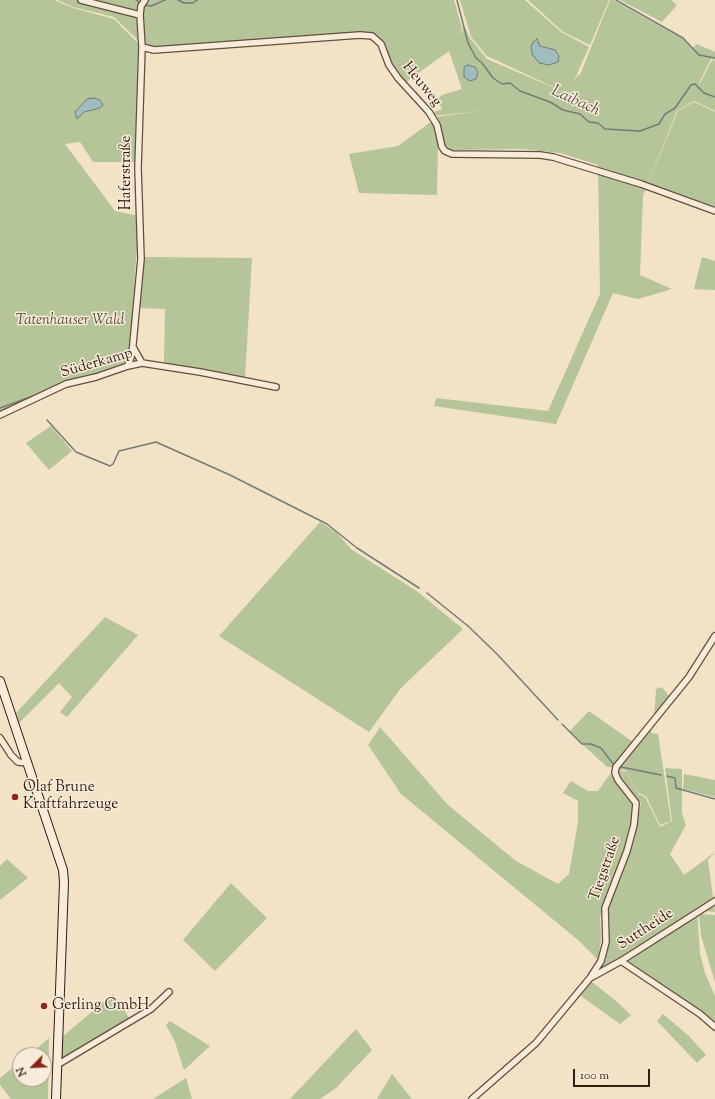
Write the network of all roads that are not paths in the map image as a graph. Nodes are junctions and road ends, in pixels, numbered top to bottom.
1 (81, 0) edge
2 (143, 3) edge
3 (140, 15) junction
4 (142, 47) junction
5 (715, 211) edge
6 (132, 346) junction
7 (142, 363) junction
8 (128, 366) junction
9 (276, 387) dead end
10 (0, 415) edge
11 (715, 636) edge
12 (0, 681) edge
13 (0, 738) edge
14 (28, 763) junction
15 (715, 901) edge
16 (621, 961) junction
17 (590, 978) junction
18 (170, 992) dead end
19 (715, 1027) edge
20 (57, 1064) junction
21 (56, 1099) edge
22 (472, 1099) edge

1 - 3 street
2 - 3 street, Haferstraße
3 - 4 street, Haferstraße
4 - 5 street, Heuweg
4 - 6 street, Haferstraße
6 - 7 street
6 - 8 street, Haferstraße
7 - 8 street, Süderkamp
7 - 9 street, Süderkamp
8 - 10 street, Süderkamp
11 - 17 street, Tiegstraße
12 - 14 main road
13 - 14 street
14 - 20 main road
15 - 16 street, Suttheide
16 - 17 street, Suttheide
16 - 19 street
17 - 22 street, Tiegstraße
18 - 20 street
20 - 21 main road

